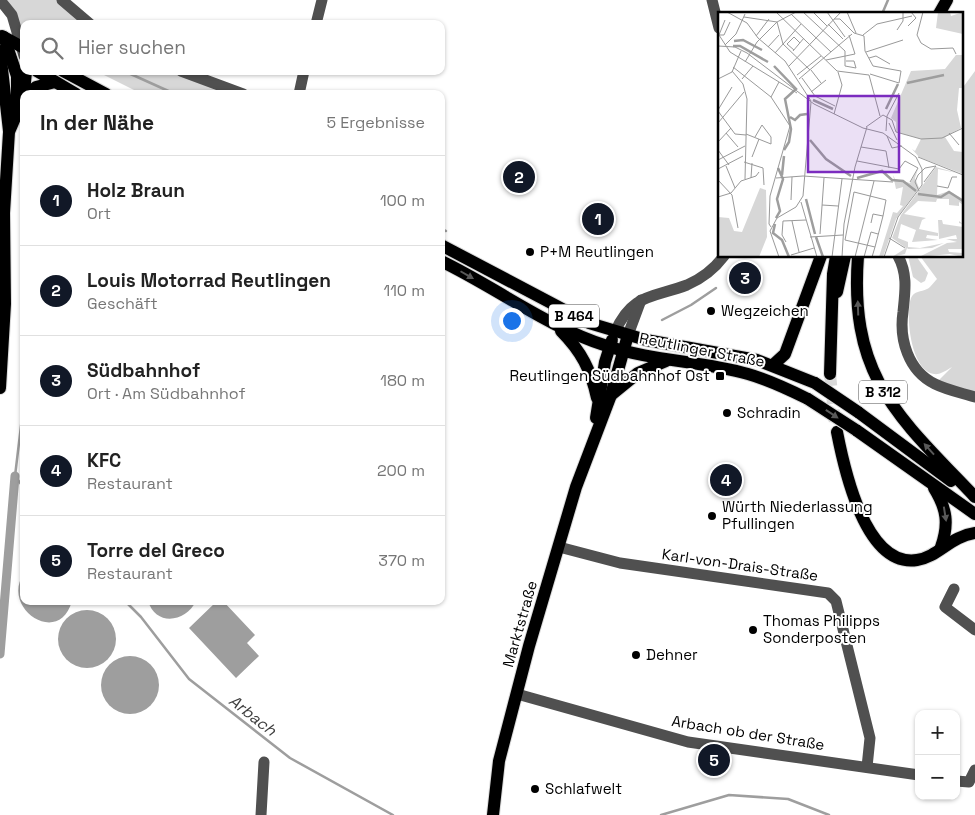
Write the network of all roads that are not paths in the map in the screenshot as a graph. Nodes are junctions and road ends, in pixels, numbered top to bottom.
1 (0, 0) edge
2 (62, 0) edge
3 (322, 0) edge
4 (712, 0) edge
5 (947, 0) edge
6 (940, 12) edge
7 (85, 20) edge
8 (317, 20) edge
9 (718, 24) edge
10 (10, 47) edge
11 (20, 58) edge
12 (1, 69) edge
13 (26, 75) edge
14 (44, 75) edge
15 (70, 75) edge
16 (191, 75) edge
17 (303, 75) edge
18 (55, 82) junction
19 (25, 90) edge
20 (33, 90) edge
21 (69, 90) edge
22 (99, 90) edge
23 (232, 90) edge
24 (300, 90) edge
25 (20, 106) edge
26 (17, 112) junction
27 (9, 132) junction
28 (445, 247) edge
29 (723, 258) edge
30 (820, 258) edge
31 (836, 258) edge
32 (846, 258) edge
33 (858, 258) edge
34 (899, 258) edge
35 (445, 263) edge
36 (641, 300) junction
37 (832, 314) junction
38 (554, 324) junction
39 (615, 332) junction
40 (628, 335) junction
41 (609, 347) junction
42 (623, 351) junction
43 (668, 360) junction
44 (773, 365) junction
45 (830, 374) tunnel mouth
46 (0, 388) edge
47 (611, 395) junction
48 (975, 397) edge
49 (598, 404) junction
50 (837, 432) tunnel mouth
51 (590, 445) junction
52 (931, 483) junction
53 (975, 498) edge
54 (975, 514) edge
55 (975, 533) edge
56 (559, 547) junction
57 (941, 547) junction
58 (954, 589) dead end
59 (975, 630) edge
60 (517, 694) junction
61 (264, 762) dead end
62 (867, 767) junction
63 (975, 770) edge
64 (915, 774) edge
65 (960, 781) edge
66 (261, 815) edge
67 (493, 815) edge

1 - 10 street
2 - 7 street
3 - 8 street
4 - 9 street
5 - 6 main road
10 - 11 main road
10 - 12 main road
10 - 26 main road
12 - 27 main road
13 - 19 main road
14 - 18 main road
15 - 22 main road
16 - 23 street
17 - 24 street
18 - 20 main road
18 - 21 main road
25 - 26 main road
26 - 27 main road
27 - 46 main road
28 - 39 main road, B 464
29 - 36 street
30 - 44 main road
31 - 37 main road
32 - 37 main road
53 -> 33 main road, B 312
34 - 48 street
35 -> 38 main road, B 464
36 - 39 street
36 - 40 street
37 - 45 main road
38 - 41 main road, B 464
38 - 49 main road
39 - 40 main road, B 464
39 - 41 main road, Marktstraße
40 - 42 main road, Marktstraße
40 - 44 main road, Reutlinger Straße / B 464
41 - 42 main road, B 464
41 - 49 main road, Marktstraße
42 - 43 main road, Reutlinger Straße / B 464
42 - 47 main road, Marktstraße
43 - 47 main road
43 -> 52 main road, Reutlinger Straße / B 464, bridge
44 - 53 main road, Reutlinger Straße / B 464, bridge
47 - 51 main road, Marktstraße
49 - 51 main road, Marktstraße
50 - 57 main road
51 - 56 main road, Marktstraße
52 - 54 main road, Reutlinger Straße
52 -> 57 main road
55 - 57 main road
56 - 60 main road, Marktstraße
56 - 62 street, Karl-von-Drais-Straße
58 - 59 street
60 - 62 street, Arbach ob der Straße
60 - 67 main road, Marktstraße
61 - 66 street
62 - 64 street, Arbach ob der Straße
63 - 65 street

